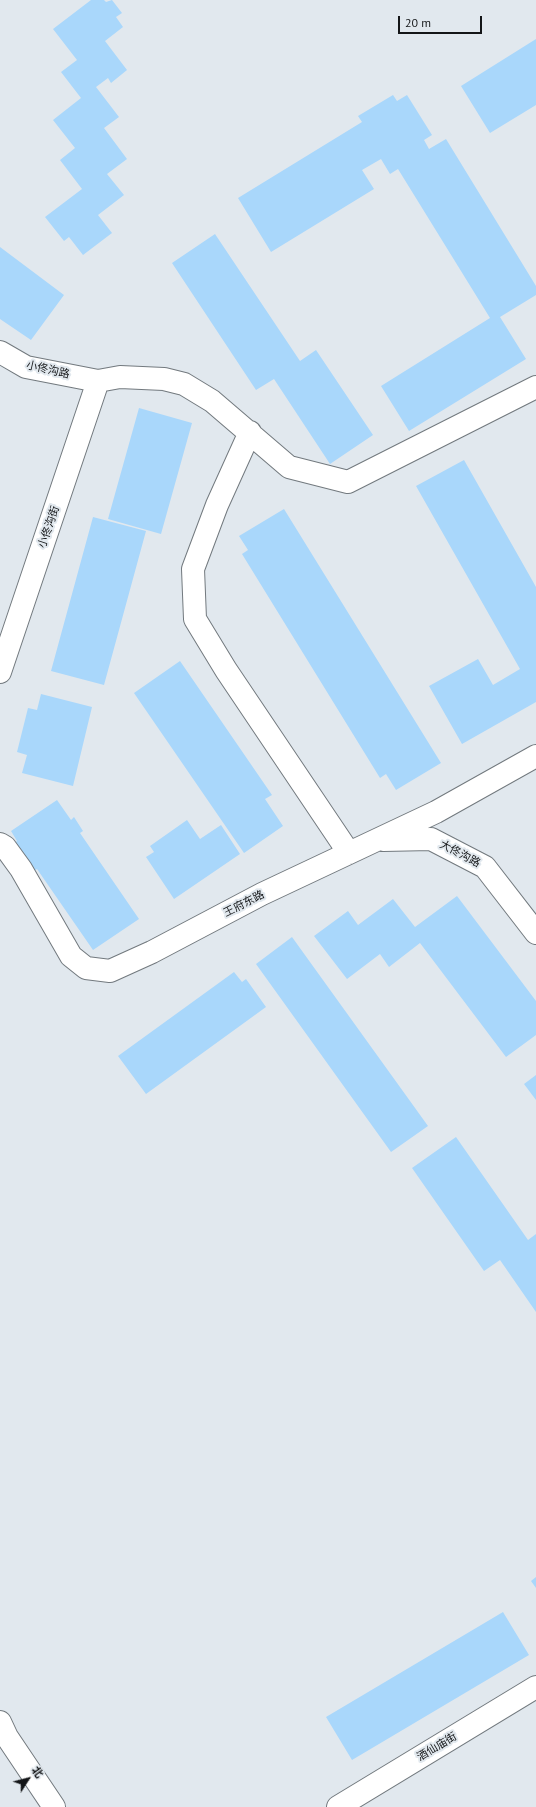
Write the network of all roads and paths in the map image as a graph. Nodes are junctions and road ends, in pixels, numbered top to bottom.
1 (0, 352) edge
2 (98, 381) junction
3 (536, 387) edge
4 (250, 432) junction
5 (0, 672) edge
6 (536, 756) edge
7 (376, 840) junction
8 (0, 844) edge
9 (349, 853) junction
10 (536, 933) edge
11 (536, 1688) edge
12 (0, 1722) edge
13 (54, 1807) edge
14 (338, 1807) edge

1 - 2 street, 小佟沟路
2 - 4 street
2 - 5 street, 小佟沟街
3 - 4 street
4 - 9 street
6 - 7 street, 王府东路
7 - 9 street, 王府东路
7 - 10 street, 大佟沟路
8 - 9 street, 王府东路
11 - 14 street, 酒仙庙街
12 - 13 street

